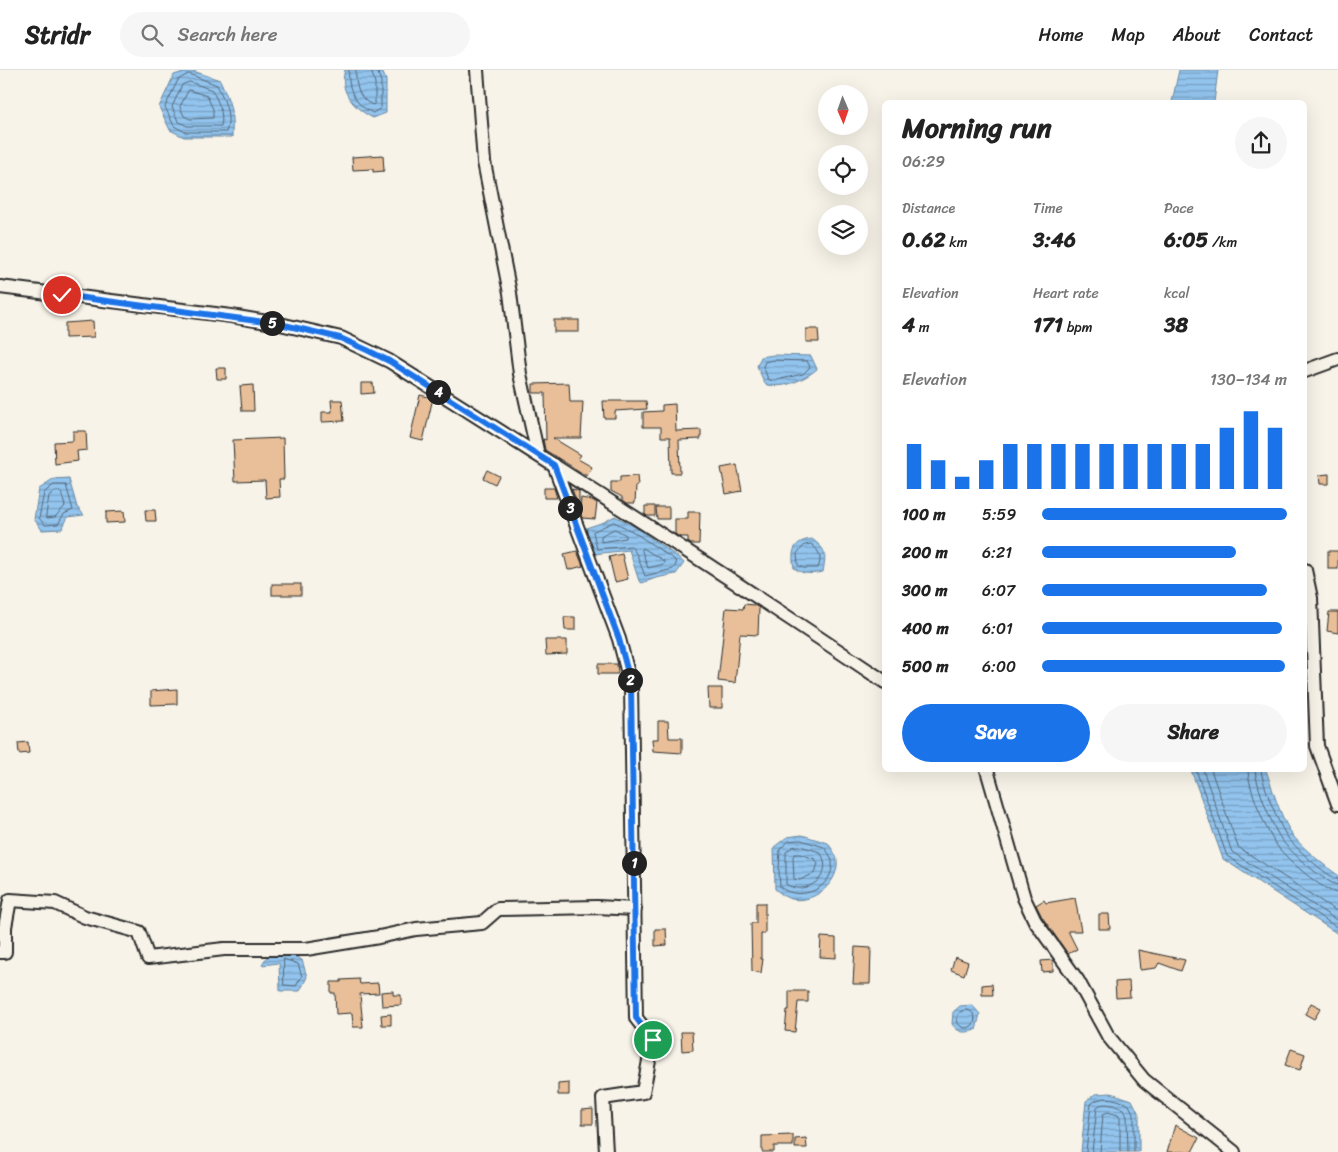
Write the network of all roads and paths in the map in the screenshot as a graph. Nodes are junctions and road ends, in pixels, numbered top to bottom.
1 (477, 70) edge
2 (0, 287) edge
3 (1338, 359) edge
4 (1307, 370) edge
5 (538, 455) junction
6 (554, 465) junction
7 (1307, 579) edge
8 (882, 680) edge
9 (988, 772) edge
10 (1338, 804) edge
11 (635, 909) junction
12 (0, 952) edge
13 (606, 1152) edge
14 (1234, 1152) edge

1 - 5 street
2 - 5 street
3 - 4 street
5 - 6 street
6 - 8 street
6 - 11 street
7 - 10 street
9 - 14 street
11 - 12 street
11 - 13 street

